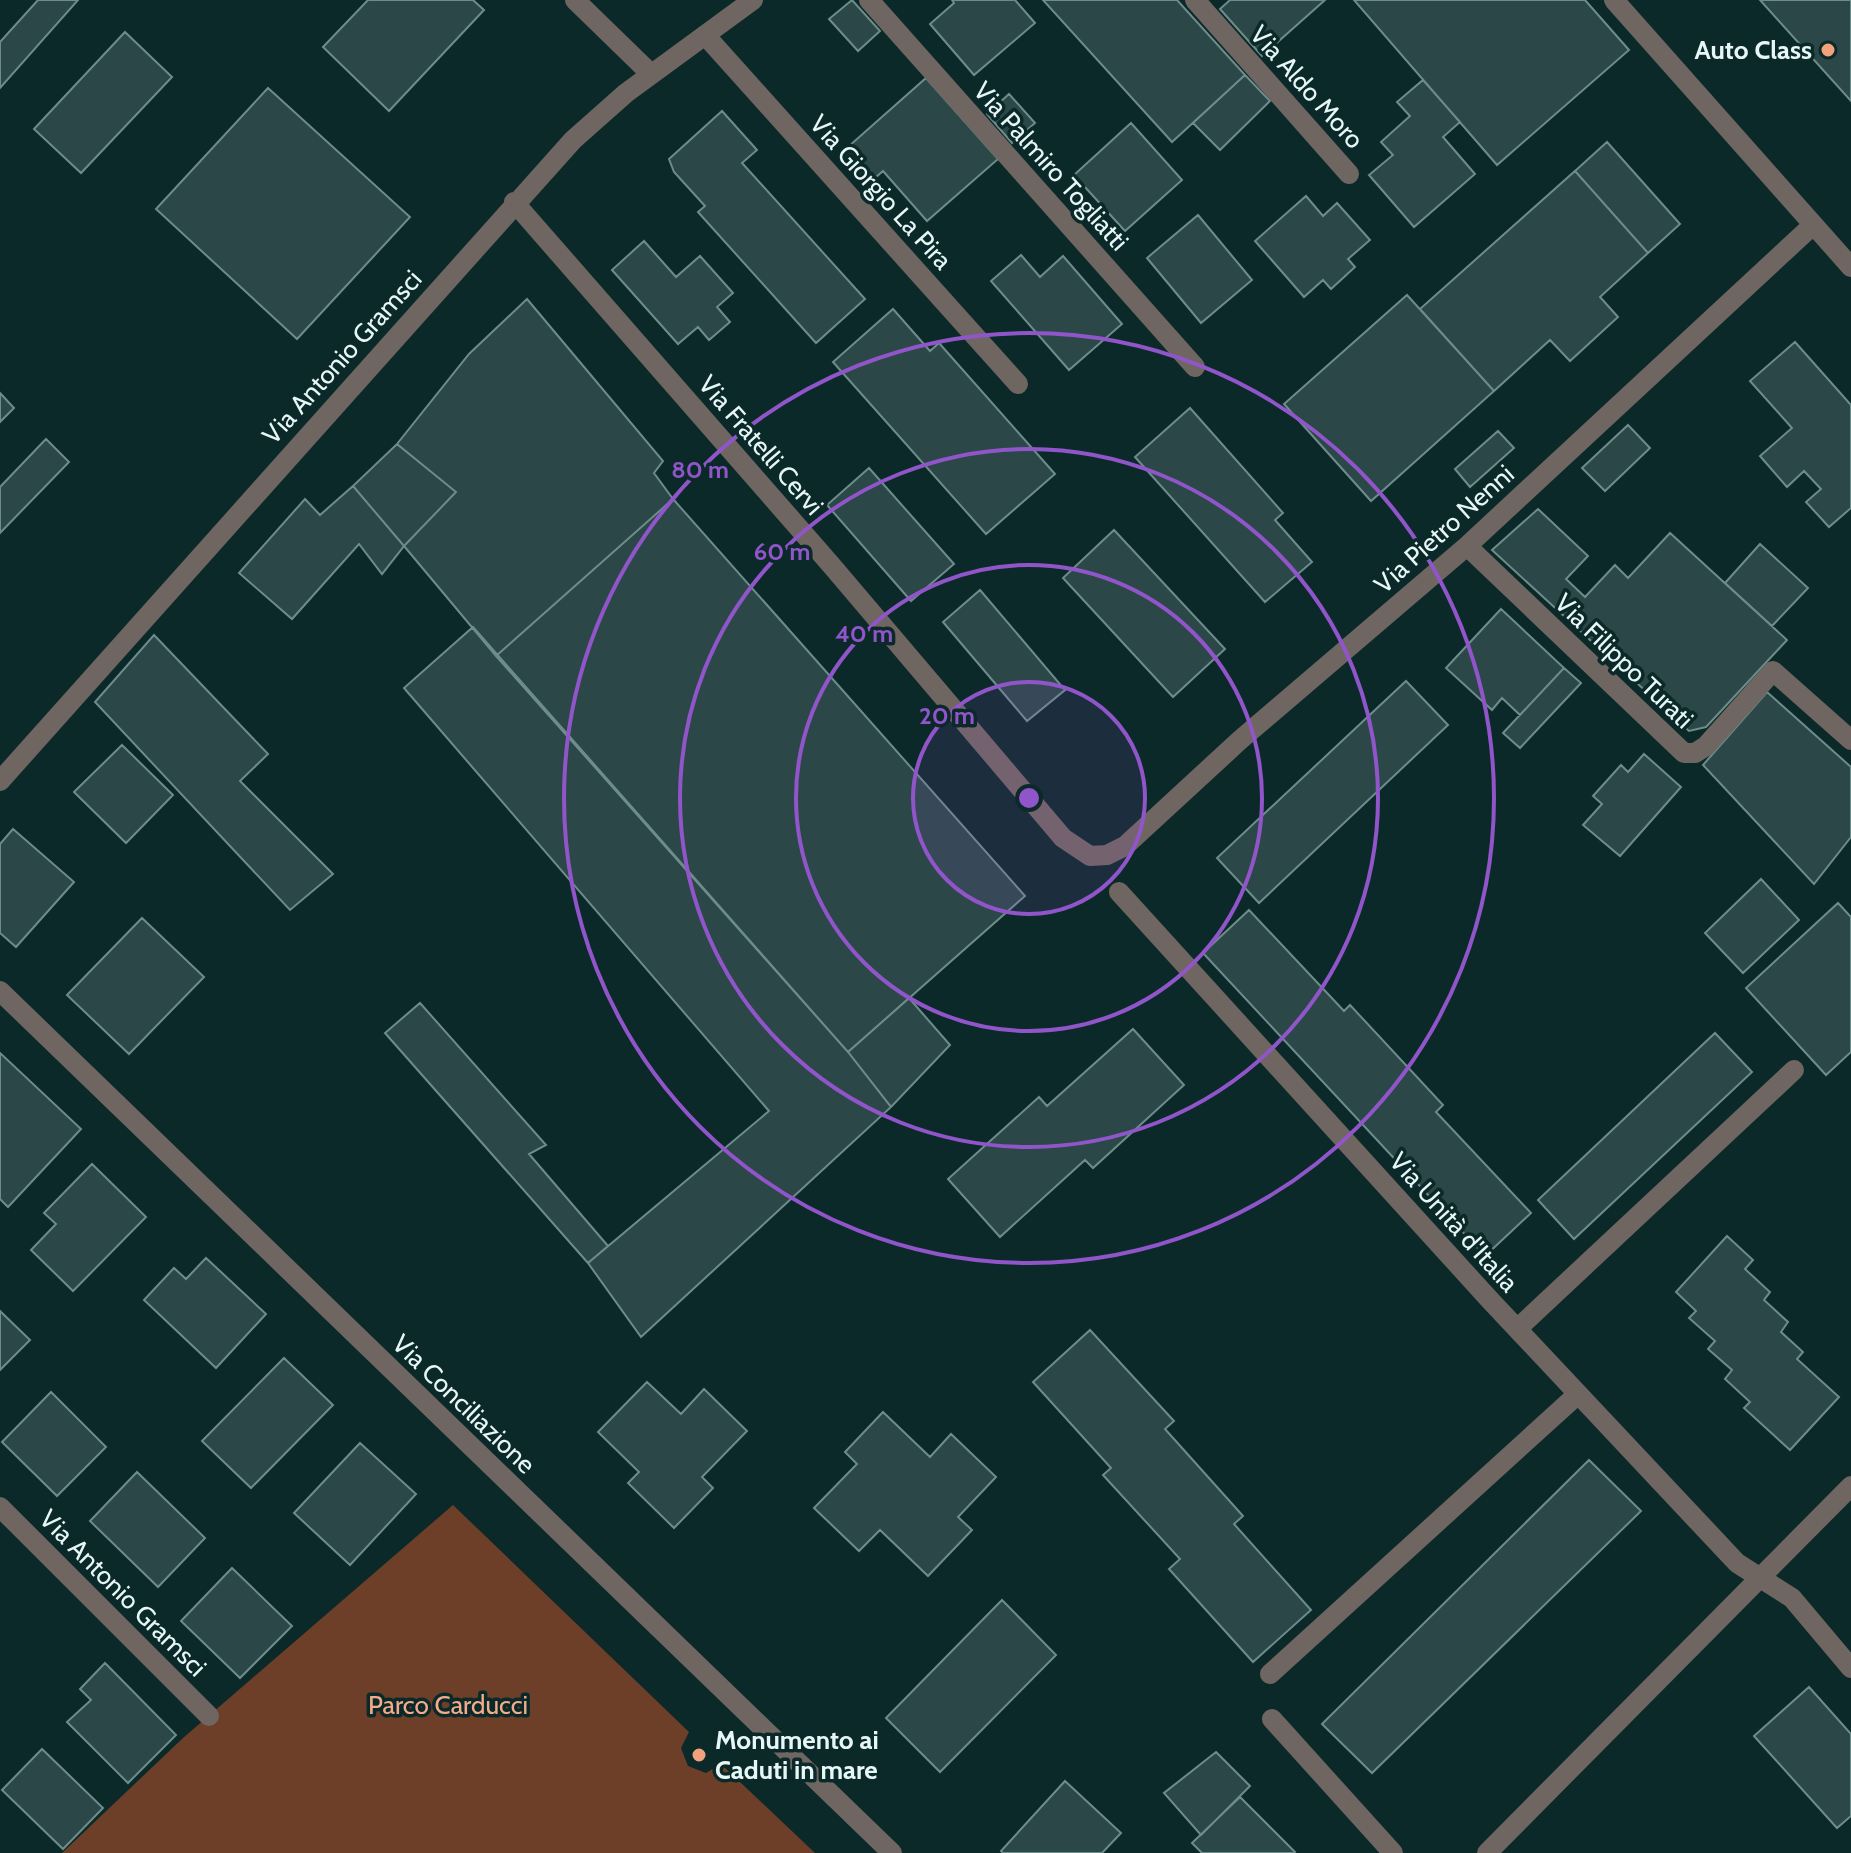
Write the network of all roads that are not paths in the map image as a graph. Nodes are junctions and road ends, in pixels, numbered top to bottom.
1 (575, 0) edge
2 (753, 0) edge
3 (869, 0) edge
4 (1195, 0) edge
5 (1614, 0) edge
6 (705, 35) junction
7 (651, 74) junction
8 (1349, 174) dead end
9 (514, 202) junction
10 (1813, 225) junction
11 (1851, 267) edge
12 (1195, 367) dead end
13 (1018, 384) dead end
14 (1467, 546) junction
15 (1851, 740) edge
16 (0, 781) edge
17 (1099, 857) joint
18 (1119, 892) dead end
19 (0, 991) edge
20 (1794, 1070) dead end
21 (1517, 1329) junction
22 (1578, 1394) junction
23 (1851, 1486) edge
24 (0, 1507) edge
25 (1759, 1577) junction
26 (1851, 1668) edge
27 (1270, 1674) dead end
28 (209, 1716) dead end
29 (1272, 1719) dead end
30 (892, 1853) edge
31 (1393, 1853) edge
32 (1487, 1853) edge

1 - 7 street
2 - 6 street, Via Antonio Gramsci
3 - 12 street, Via Palmiro Togliatti
4 - 8 street, Via Aldo Moro
5 - 10 street
6 - 7 street, Via Antonio Gramsci
6 - 13 street, Via Giorgio La Pira
7 - 9 street, Via Antonio Gramsci
9 - 16 street, Via Antonio Gramsci
9 - 17 street, Via Fratelli Cervi
10 - 11 street
10 - 14 street, Via Pietro Nenni
14 - 15 street, Via Filippo Turati
14 - 17 street, Via Pietro Nenni
18 - 21 street, Via Unità d'Italia
19 - 30 street, Via Conciliazione
20 - 21 street
21 - 22 street, Via Unità d'Italia
22 - 25 street, Via Unità d'Italia
22 - 27 street
23 - 25 street
24 - 28 street, Via Antonio Gramsci
25 - 26 street, Via Unità d'Italia
25 - 32 street
29 - 31 street

